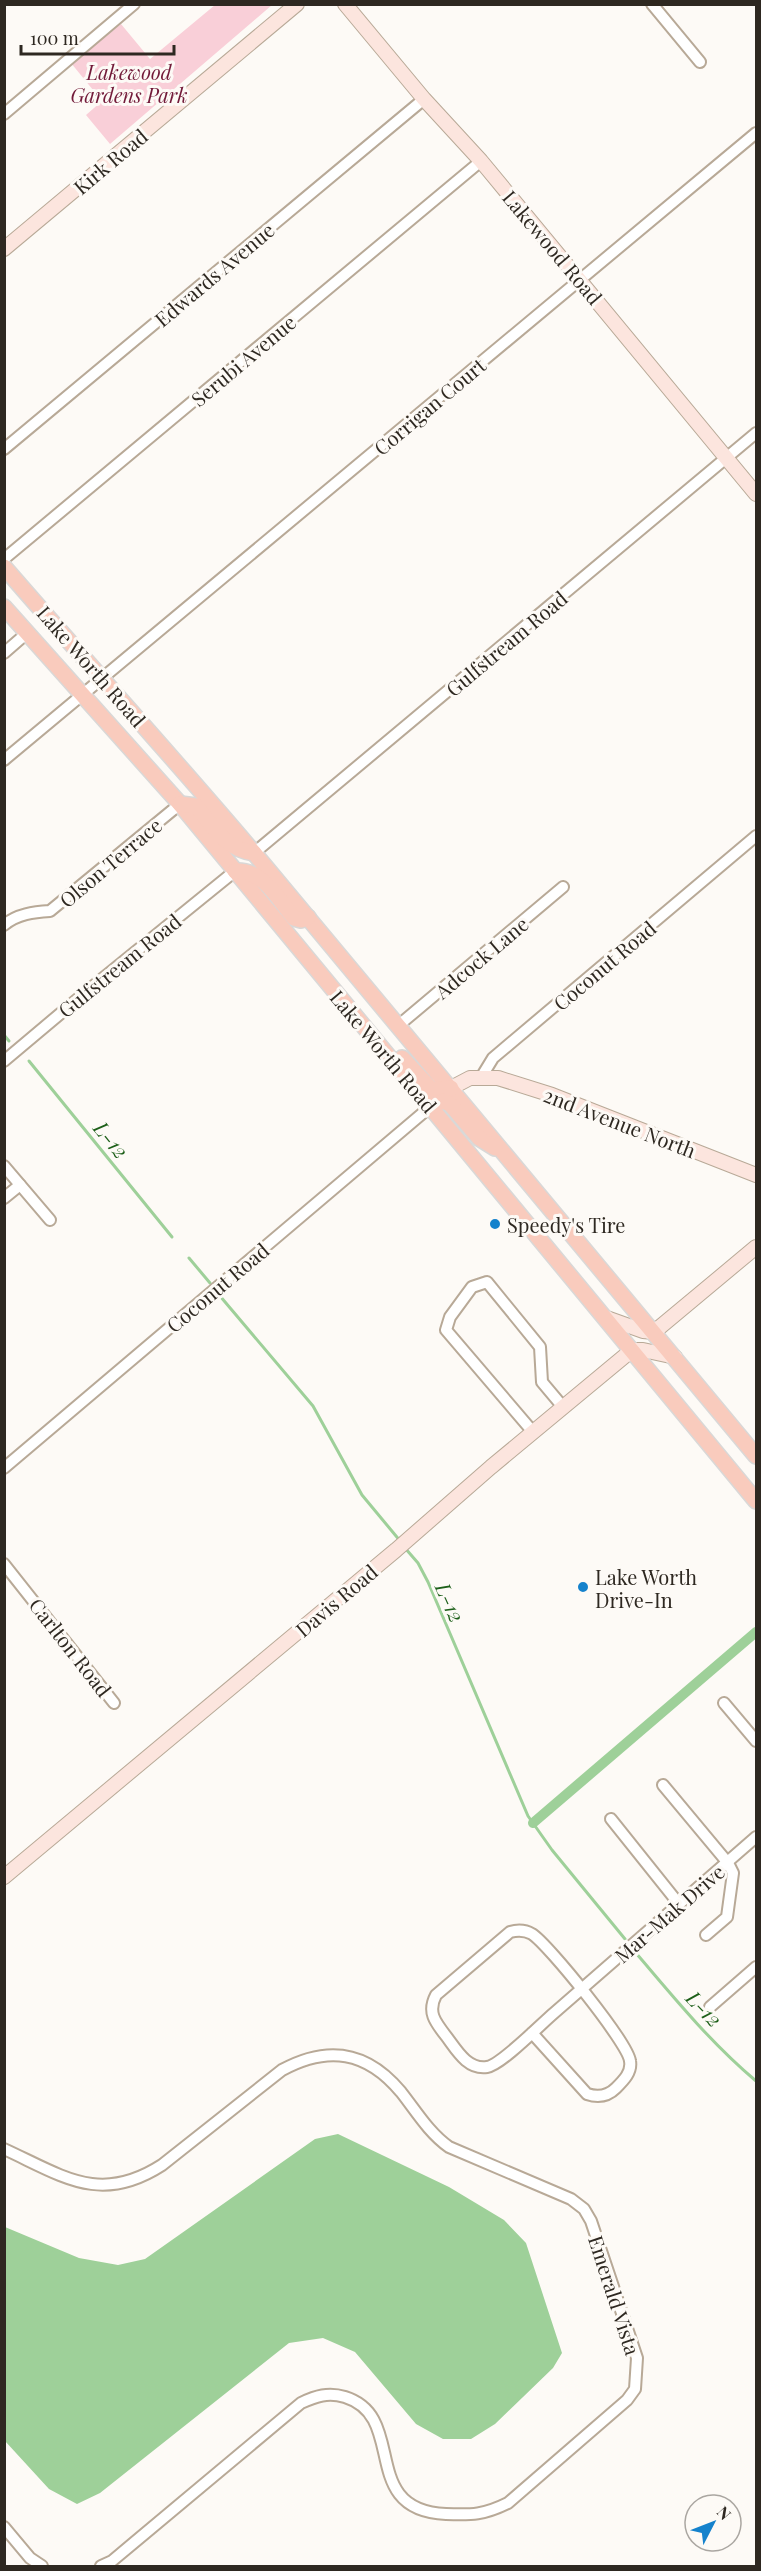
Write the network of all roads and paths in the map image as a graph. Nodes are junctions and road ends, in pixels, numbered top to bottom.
1 (134, 4) edge
2 (297, 4) edge
3 (345, 4) edge
4 (652, 4) edge
5 (700, 62) dead end
6 (424, 99) junction
7 (4, 114) edge
8 (756, 133) edge
9 (481, 161) junction
10 (4, 249) edge
11 (580, 280) junction
12 (756, 433) edge
13 (4, 449) edge
14 (727, 458) junction
15 (756, 494) edge
16 (4, 559) edge
17 (4, 567) edge
18 (4, 607) edge
19 (27, 633) junction
20 (4, 653) edge
21 (102, 679) junction
22 (82, 694) junction
23 (4, 760) edge
24 (180, 804) junction
25 (756, 836) edge
26 (254, 853) junction
27 (235, 871) junction
28 (563, 888) dead end
29 (308, 917) junction
30 (4, 925) edge
31 (399, 1025) junction
32 (380, 1047) junction
33 (4, 1061) edge
34 (482, 1076) junction
35 (451, 1088) junction
36 (429, 1107) junction
37 (506, 1154) junction
38 (4, 1166) edge
39 (756, 1175) edge
40 (20, 1185) junction
41 (4, 1198) edge
42 (50, 1220) dead end
43 (756, 1246) edge
44 (604, 1317) junction
45 (654, 1332) junction
46 (632, 1350) junction
47 (675, 1357) junction
48 (563, 1407) junction
49 (532, 1432) junction
50 (756, 1456) edge
51 (4, 1467) edge
52 (756, 1501) edge
53 (4, 1564) edge
54 (114, 1703) dead end
55 (724, 1703) dead end
56 (756, 1741) edge
57 (663, 1785) dead end
58 (611, 1819) dead end
59 (756, 1837) edge
60 (728, 1863) junction
61 (4, 1877) edge
62 (679, 1904) junction
63 (706, 1935) dead end
64 (756, 1967) edge
65 (582, 1989) junction
66 (710, 2007) dead end
67 (532, 2032) junction
68 (4, 2149) edge
69 (4, 2527) edge
70 (42, 2566) edge
71 (101, 2566) edge

1 - 7 street
2 - 10 street, Kirk Road
3 - 6 street, Lakewood Road
4 - 5 street
6 - 9 street, Lakewood Road
6 - 13 street, Edwards Avenue
8 - 11 street, Corrigan Court
9 - 11 street, Lakewood Road
9 - 16 street, Serubi Avenue
11 - 14 street, Lakewood Road
11 - 21 street, Corrigan Court
12 - 14 street, Gulfstream Road
14 - 15 street, Lakewood Road
14 - 26 street, Gulfstream Road
17 - 21 main road, Lake Worth Road
18 - 19 main road, Lake Worth Road
19 - 20 street
19 - 22 main road, Lake Worth Road
21 - 22 street, Corrigan Court
21 - 26 main road, Lake Worth Road
22 - 23 street, Corrigan Court
22 - 24 main road, Lake Worth Road
24 - 26 main road
24 - 27 main road, Lake Worth Road
24 - 30 street, Olson Terrace
25 - 34 street, Coconut Road
26 - 29 main road, Lake Worth Road
27 - 29 main road
27 - 32 main road, Lake Worth Road
27 - 33 street, Gulfstream Road
28 - 31 street, Adcock Lane
29 - 31 main road, Lake Worth Road
31 - 35 main road, Lake Worth Road
32 - 35 main road
32 - 36 main road, Lake Worth Road
34 - 35 street
34 - 39 street, 2nd Avenue North
35 - 37 main road, Lake Worth Road
36 - 37 main road
36 - 44 main road, Lake Worth Road
36 - 51 street, Coconut Road
37 - 45 main road, Lake Worth Road
38 - 40 street
40 - 41 street
40 - 42 street
43 - 45 street
44 - 45 street
44 - 46 main road, Lake Worth Road
45 - 47 main road, Lake Worth Road
46 - 47 street
46 - 48 street, Davis Road
46 - 52 main road, Lake Worth Road
47 - 50 main road, Lake Worth Road
48 - 49 street, Davis Road
48 - 49 street
49 - 61 street, Davis Road
53 - 54 street, Carlton Road
55 - 56 street
57 - 60 street
58 - 62 street
59 - 60 street, Mar-Mak Drive
60 - 62 street, Mar-Mak Drive
60 - 63 street
62 - 65 street, Mar-Mak Drive
64 - 66 street
65 - 67 street, Mar-Mak Drive
65 - 67 street
65 - 67 street, Mar-Mak Drive
68 - 71 street, Emerald Vista
69 - 70 street

